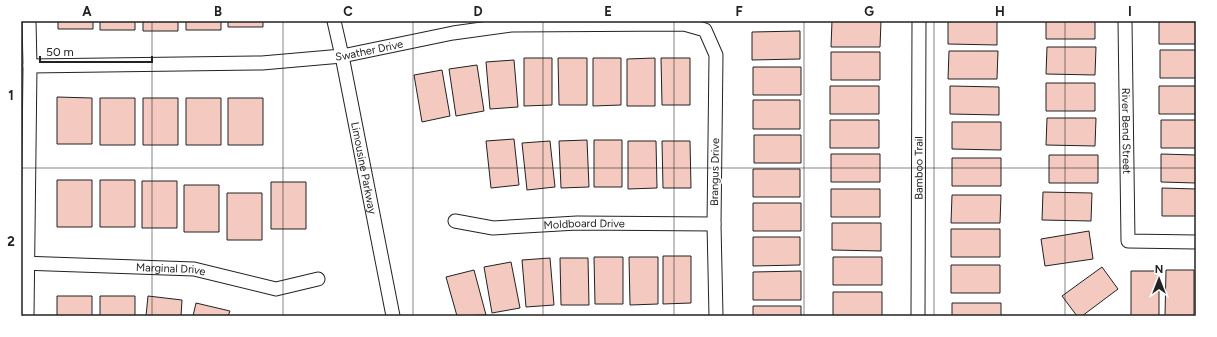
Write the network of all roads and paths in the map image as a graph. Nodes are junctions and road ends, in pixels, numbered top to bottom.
1 (29, 21) edge
2 (334, 21) edge
3 (919, 21) edge
4 (1125, 21) edge
5 (705, 30) joint
6 (342, 56) junction
7 (30, 66) junction
8 (455, 221) dead end
9 (714, 224) junction
10 (1196, 242) edge
11 (24, 263) edge
12 (318, 279) dead end
13 (27, 316) edge
14 (393, 316) edge
15 (716, 316) edge
16 (918, 316) edge

1 - 7 street
2 - 6 street, Limousine Parkway
3 - 16 street, Bamboo Trail
4 - 10 street, River Bend Street
5 - 6 street, Swather Drive
5 - 9 street, Brangus Drive
6 - 7 street, Swather Drive
6 - 14 street, Limousine Parkway
7 - 11 street
8 - 9 street, Moldboard Drive
9 - 15 street, Brangus Drive
11 - 12 street, Marginal Drive
11 - 13 street

